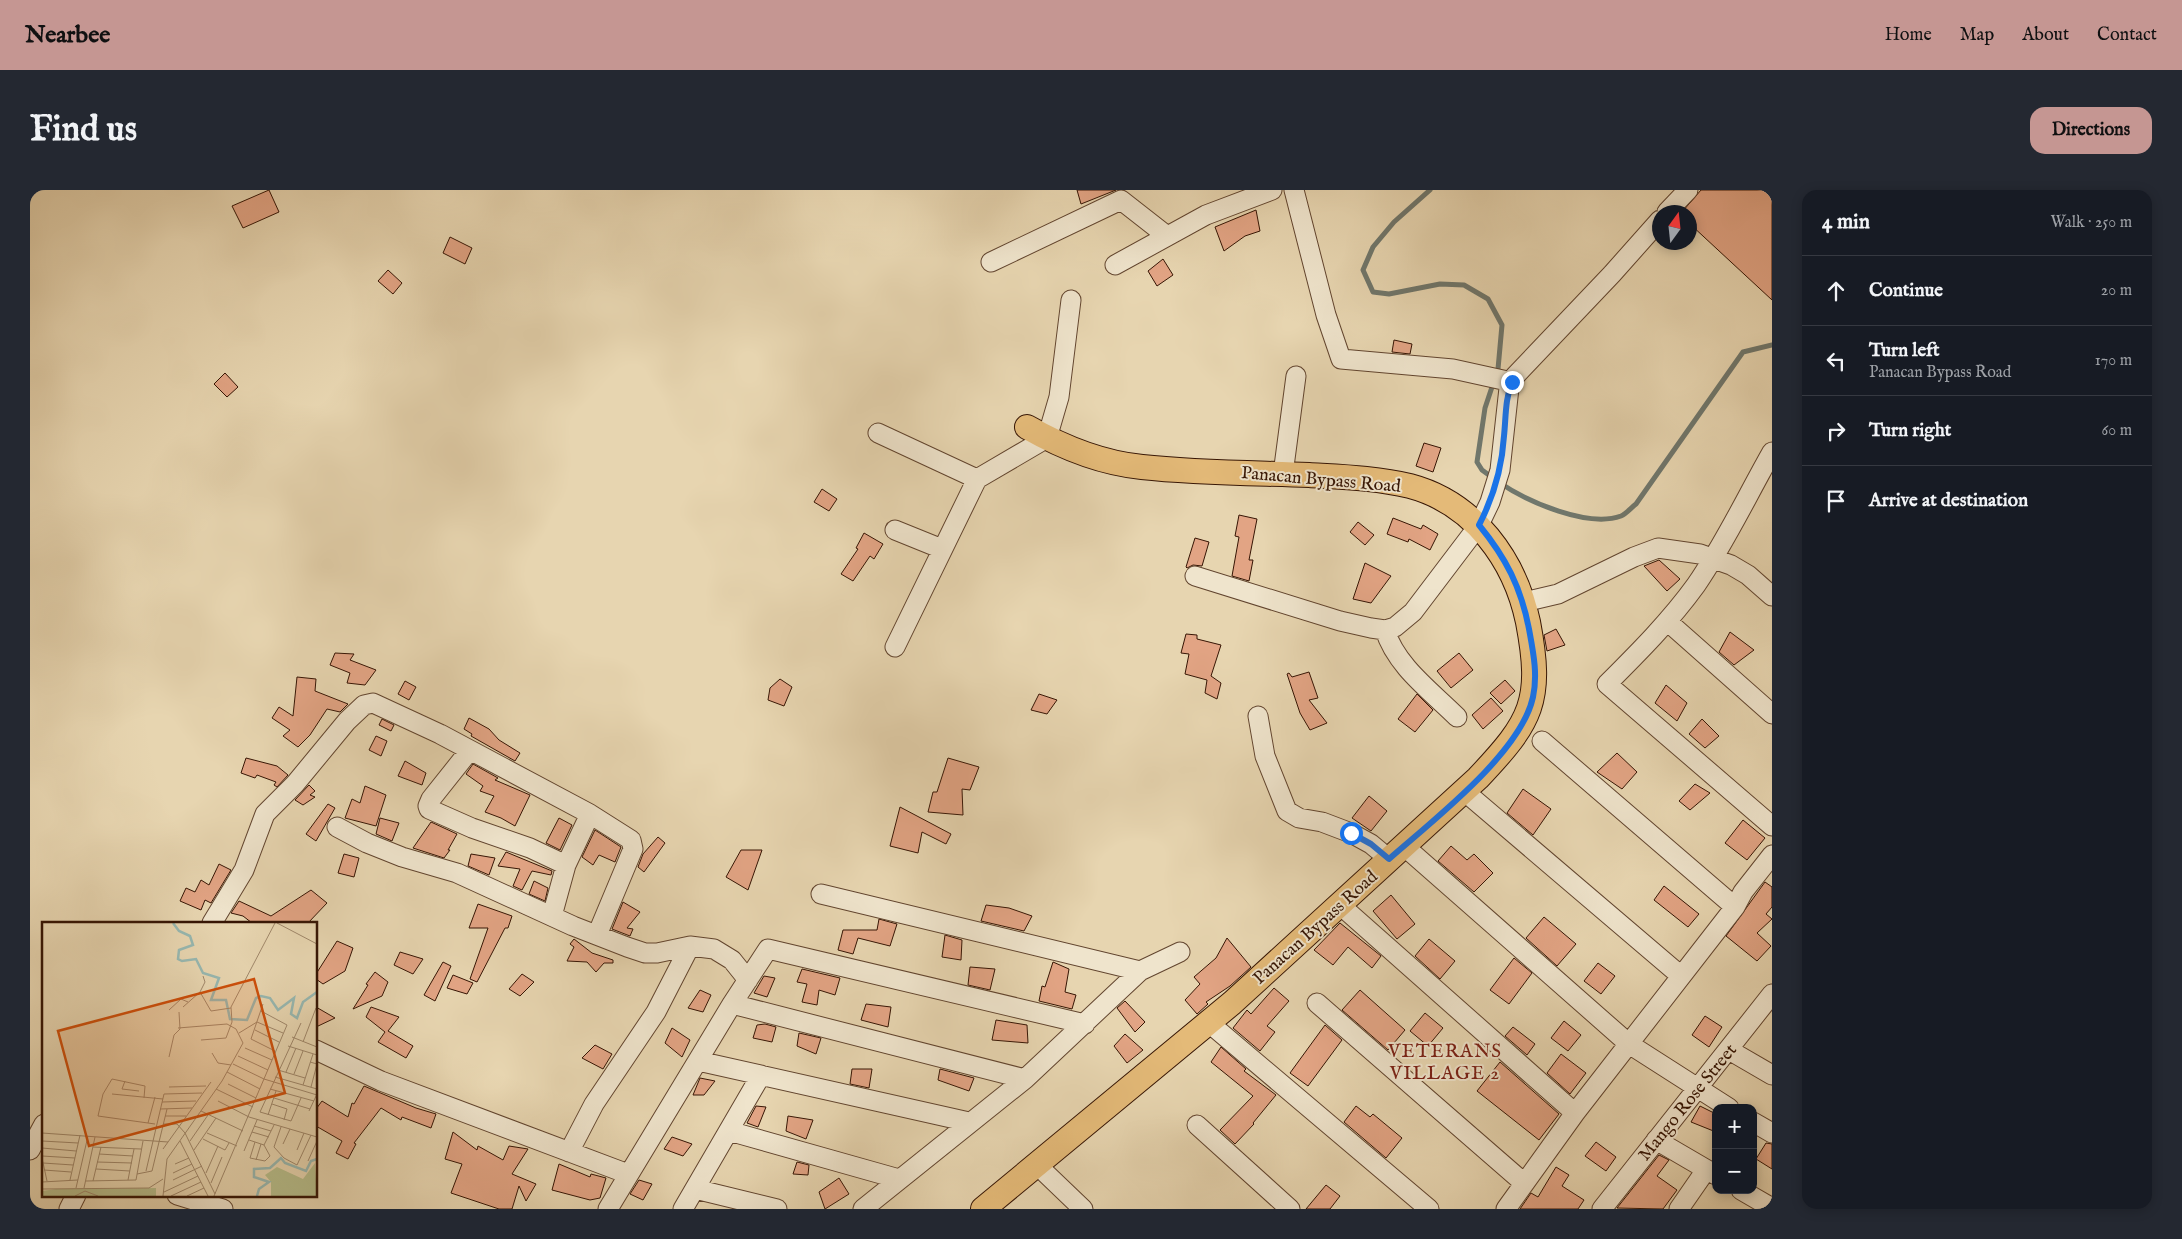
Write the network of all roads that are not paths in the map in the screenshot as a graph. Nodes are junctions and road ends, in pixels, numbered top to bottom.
1 (1272, 190) edge
2 (1294, 190) edge
3 (1688, 190) edge
4 (1674, 205) edge
5 (1652, 229) edge
6 (1167, 236) junction
7 (992, 262) dead end
8 (1115, 265) dead end
9 (1071, 300) dead end
10 (1296, 376) dead end
11 (1508, 381) junction
12 (878, 433) dead end
13 (1037, 433) junction
14 (1772, 452) edge
15 (1283, 474) junction
16 (1766, 476) edge
17 (977, 479) junction
18 (1479, 525) junction
19 (895, 530) dead end
20 (942, 549) junction
21 (1713, 558) junction
22 (1195, 576) dead end
23 (1772, 596) edge
24 (1524, 602) junction
25 (1667, 621) junction
26 (1385, 630) junction
27 (895, 647) dead end
28 (1772, 714) edge
29 (1258, 716) dead end
30 (1457, 717) dead end
31 (1542, 741) dead end
32 (470, 750) junction
33 (1464, 791) junction
34 (590, 814) junction
35 (1772, 826) edge
36 (337, 827) dead end
37 (1397, 852) junction
38 (1772, 856) edge
39 (566, 865) junction
40 (821, 894) dead end
41 (1339, 904) junction
42 (1735, 906) junction
43 (552, 916) junction
44 (213, 922) edge
45 (597, 935) junction
46 (690, 946) junction
47 (1180, 952) dead end
48 (1140, 971) junction
49 (1681, 976) junction
50 (748, 980) junction
51 (1771, 996) edge
52 (1317, 1003) dead end
53 (732, 1004) junction
54 (1208, 1022) junction
55 (1085, 1024) junction
56 (1629, 1044) junction
57 (1729, 1050) junction
58 (318, 1051) edge
59 (698, 1061) junction
60 (761, 1075) junction
61 (1772, 1076) edge
62 (1025, 1079) junction
63 (1697, 1089) junction
64 (1722, 1104) edge
65 (1575, 1113) junction
66 (969, 1122) junction
67 (1757, 1124) edge
68 (1196, 1125) dead end
69 (42, 1128) edge
70 (729, 1131) junction
71 (1772, 1133) edge
72 (1656, 1140) junction
73 (30, 1150) edge
74 (569, 1152) junction
75 (1036, 1164) junction
76 (1711, 1172) edge
77 (628, 1174) junction
78 (899, 1179) junction
79 (1524, 1183) junction
80 (695, 1189) junction
81 (1748, 1194) edge
82 (76, 1196) edge
83 (179, 1196) edge
84 (1772, 1208) edge
85 (69, 1209) edge
86 (223, 1209) edge
87 (608, 1209) edge
88 (683, 1209) edge
89 (777, 1209) edge
90 (863, 1209) edge
91 (983, 1209) edge
92 (1083, 1209) edge
93 (1290, 1209) edge
94 (1429, 1209) edge
95 (1506, 1209) edge
96 (1602, 1209) edge
97 (1679, 1209) edge

1 - 6 street
2 - 11 street
3 - 4 street
5 - 11 street
6 - 7 street
6 - 8 street
9 - 13 street
10 - 15 street
11 - 18 street
12 - 17 street
13 - 15 main road, Panacan Bypass Road
13 - 17 street
14 - 16 street
15 - 18 main road, Panacan Bypass Road
16 - 21 street
17 - 20 street
18 - 24 main road, Panacan Bypass Road
18 - 26 street
19 - 20 street
20 - 27 street
21 - 23 street
21 - 24 street
21 - 25 street
22 - 26 street
24 - 33 main road, Panacan Bypass Road
25 - 28 street
25 - 35 street
26 - 30 street
29 - 37 street
31 - 42 street
32 - 34 street
32 - 39 street
32 - 44 street
33 - 37 main road, Panacan Bypass Road
33 - 49 street
34 - 39 street
34 - 45 street
36 - 43 street
37 - 41 main road, Panacan Bypass Road
37 - 56 street
38 - 42 street
39 - 43 street
40 - 48 street
41 - 54 main road, Panacan Bypass Road
41 - 65 street
42 - 49 street
43 - 45 street
45 - 46 street
46 - 50 street
46 - 74 street
47 - 48 street
48 - 55 street
49 - 56 street
50 - 53 street
50 - 55 street
51 - 57 street, Mango Rose Street
52 - 79 street
53 - 59 street
53 - 62 street
54 - 75 main road, Panacan Bypass Road
54 - 94 street
55 - 62 street
56 - 63 street
56 - 65 street
57 - 61 street
57 - 63 street, Mango Rose Street
58 - 74 street
59 - 60 street
59 - 77 street
60 - 66 street
60 - 70 street
62 - 66 street
63 - 64 street
63 - 72 street, Mango Rose Street
65 - 79 street
66 - 78 street
67 - 71 street
68 - 93 street
69 - 73 street
70 - 78 street
70 - 80 street
72 - 76 street
72 - 96 street, Mango Rose Street
74 - 77 street
75 - 91 main road, Panacan Bypass Road
75 - 92 street
76 - 97 street
77 - 87 street
78 - 90 street
79 - 95 street
80 - 88 street
80 - 89 street
81 - 84 street
82 - 85 street
83 - 86 street

